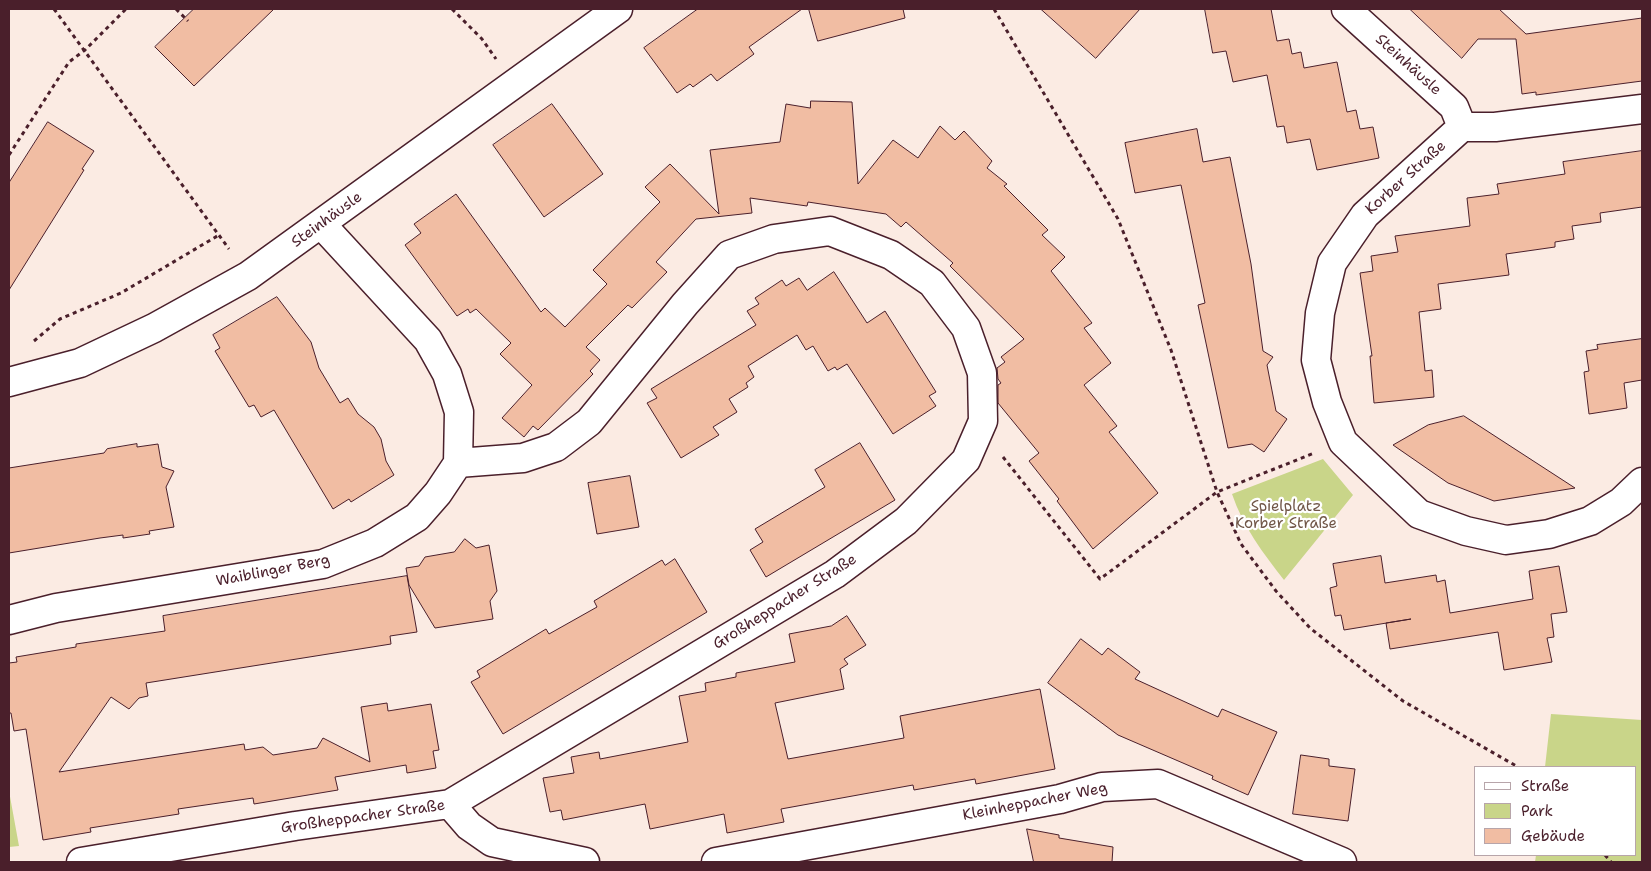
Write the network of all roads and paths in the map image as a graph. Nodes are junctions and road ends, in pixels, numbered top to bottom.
1 (54, 9) edge
2 (126, 9) edge
3 (176, 9) edge
4 (452, 9) edge
5 (618, 9) edge
6 (994, 9) edge
7 (1346, 9) edge
8 (188, 21) dead end
9 (482, 39) dead end
10 (86, 50) junction
11 (1642, 109) edge
12 (1462, 127) junction
13 (9, 155) edge
14 (322, 225) junction
15 (33, 342) dead end
16 (9, 382) edge
17 (980, 428) junction
18 (1342, 442) junction
19 (458, 463) junction
20 (1642, 482) edge
21 (1217, 492) junction
22 (9, 620) edge
23 (1516, 766) edge
24 (450, 804) junction
25 (81, 862) edge
26 (585, 862) edge
27 (716, 862) edge
28 (1342, 862) edge

1 - 10 path
2 - 10 path
3 - 8 path
4 - 9 path
5 - 14 street, Steinhäusle
6 - 21 path
7 - 12 street, Steinhäusle
10 - 13 path
10 - 15 path
11 - 12 street
12 - 18 street, Korber Straße
14 - 16 street, Steinhäusle
14 - 19 street
17 - 19 street, Großheppacher Straße
17 - 21 path
17 - 24 street, Großheppacher Straße
18 - 20 street, Korber Straße
18 - 21 path
19 - 22 street, Waiblinger Berg
21 - 23 path
24 - 25 street, Großheppacher Straße
24 - 26 street
27 - 28 street, Kleinheppacher Weg

